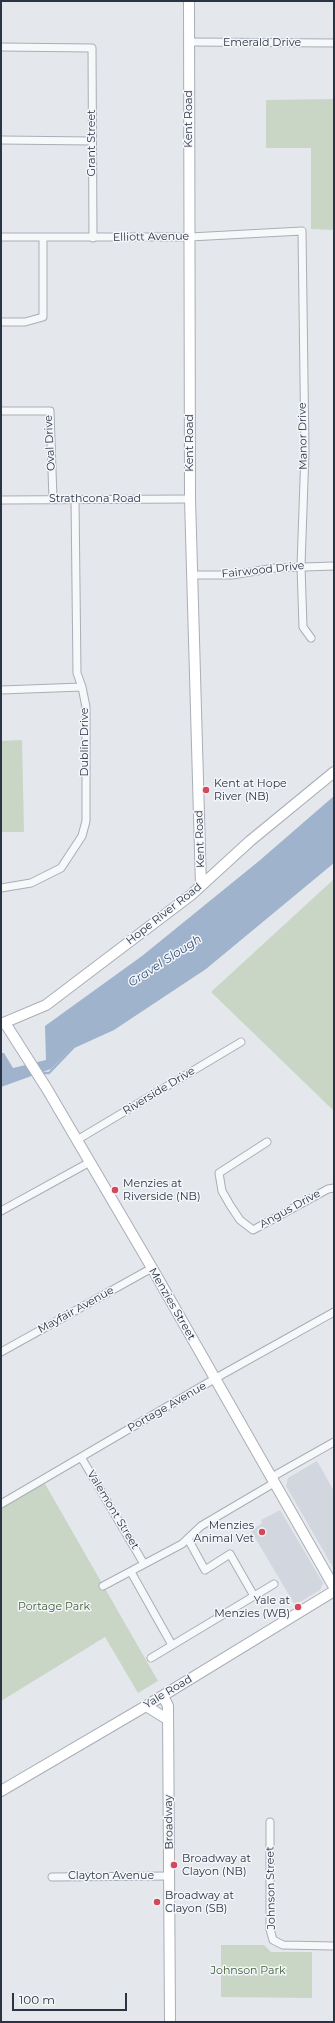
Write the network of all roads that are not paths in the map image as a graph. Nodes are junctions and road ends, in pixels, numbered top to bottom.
1 (189, 1) edge
2 (189, 42) junction
3 (334, 43) edge
4 (1, 47) edge
5 (1, 140) edge
6 (92, 141) junction
7 (302, 231) joint
8 (1, 237) edge
9 (190, 237) junction
10 (43, 238) junction
11 (93, 238) junction
12 (1, 322) edge
13 (1, 411) edge
14 (190, 498) junction
15 (53, 499) junction
16 (75, 499) junction
17 (1, 500) edge
18 (301, 566) junction
19 (334, 566) edge
20 (192, 575) junction
21 (310, 638) dead end
22 (82, 687) junction
23 (1, 690) edge
24 (334, 772) edge
25 (201, 886) junction
26 (1, 888) edge
27 (3, 1024) edge
28 (241, 1042) dead end
29 (77, 1140) junction
30 (267, 1142) dead end
31 (90, 1162) junction
32 (334, 1188) edge
33 (1, 1211) edge
34 (152, 1268) junction
35 (334, 1312) edge
36 (1, 1352) edge
37 (216, 1378) junction
38 (334, 1442) edge
39 (81, 1457) junction
40 (273, 1480) junction
41 (1, 1504) edge
42 (188, 1539) junction
43 (144, 1564) junction
44 (131, 1572) junction
45 (274, 1584) dead end
46 (104, 1586) dead end
47 (334, 1587) edge
48 (334, 1591) edge
49 (254, 1596) junction
50 (172, 1645) junction
51 (151, 1658) dead end
52 (163, 1696) junction
53 (146, 1706) junction
54 (167, 1719) junction
55 (1, 1791) edge
56 (270, 1822) dead end
57 (169, 1876) junction
58 (52, 1877) dead end
59 (334, 1946) edge
60 (170, 2022) edge

1 - 2 street, Kent Road
2 - 3 street, Emerald Drive
2 - 9 street, Kent Road
4 - 6 street, Grant Street
5 - 6 street
6 - 11 street, Grant Street
7 - 9 street, Elliott Avenue
7 - 18 street, Manor Drive
8 - 10 street, Elliott Avenue
9 - 11 street, Elliott Avenue
9 - 14 street, Kent Road
10 - 11 street, Elliott Avenue
10 - 12 street
13 - 15 street, Oval Drive
14 - 16 street, Strathcona Road
14 - 20 street, Kent Road
15 - 16 street, Strathcona Road
15 - 17 street, Strathcona Road
16 - 22 street, Dublin Drive
18 - 19 street, Fairwood Drive
18 - 20 street, Fairwood Drive
18 - 21 street, Manor Drive
20 - 25 street, Kent Road
22 - 23 street
22 - 26 street, Dublin Drive
24 - 25 street, Hope River Road
25 - 27 street, Hope River Road
27 - 29 street, Menzies Street
28 - 29 street, Riverside Drive
29 - 31 street, Menzies Street
30 - 32 street, Angus Drive
31 - 33 street
31 - 34 street, Menzies Street
34 - 36 street, Mayfair Avenue
34 - 37 street, Menzies Street
35 - 37 street, Portage Avenue
37 - 39 street, Portage Avenue
37 - 40 street, Menzies Street
38 - 40 street
39 - 41 street, Portage Avenue
39 - 43 street, Valemont Street
40 - 42 street
40 - 47 street, Menzies Street
42 - 43 street
42 - 49 street
43 - 44 street
44 - 46 street
44 - 50 street
45 - 49 street
48 - 52 street, Yale Road
49 - 50 street
50 - 51 street
52 - 53 street, Yale Road
52 - 54 street, Broadway
53 - 54 street
53 - 55 street, Yale Road
54 - 57 street, Broadway
56 - 59 street, Johnson Street
57 - 58 street, Clayton Avenue
57 - 60 street, Broadway

